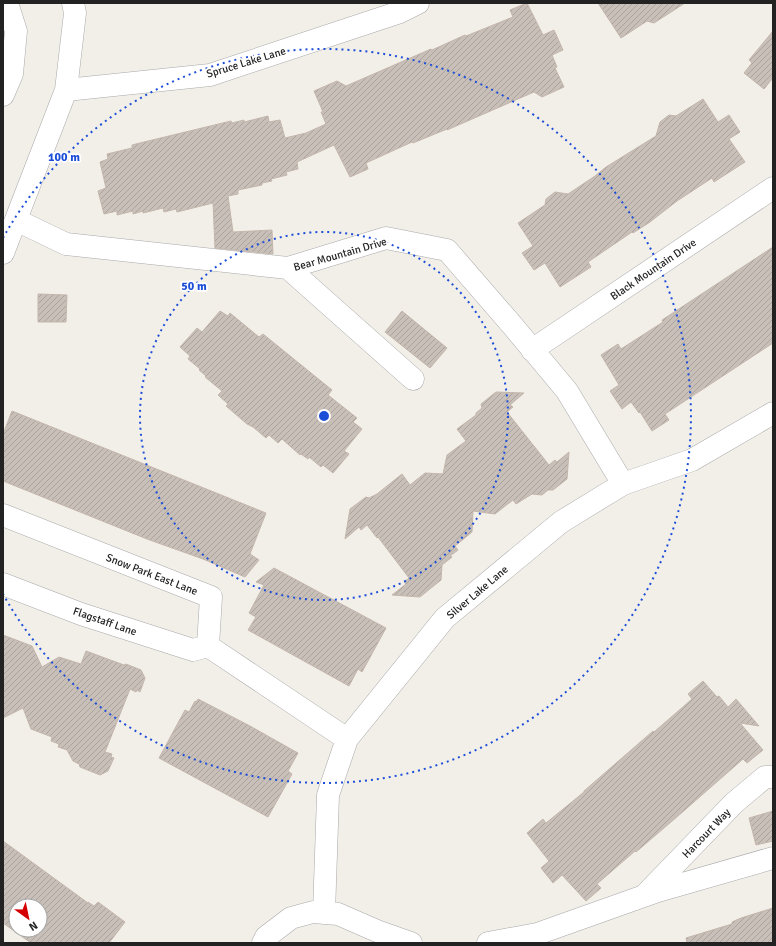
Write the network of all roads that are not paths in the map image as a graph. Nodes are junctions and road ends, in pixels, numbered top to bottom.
1 (7, 3) edge
2 (73, 3) edge
3 (418, 3) edge
4 (66, 90) junction
5 (3, 95) edge
6 (773, 188) edge
7 (16, 220) junction
8 (3, 253) edge
9 (288, 268) junction
10 (532, 350) junction
11 (413, 379) dead end
12 (773, 413) edge
13 (623, 484) junction
14 (3, 515) edge
15 (3, 584) edge
16 (208, 646) junction
17 (347, 739) junction
18 (773, 777) edge
19 (773, 858) edge
20 (644, 896) junction
21 (324, 913) junction
22 (263, 943) edge
23 (411, 943) edge
24 (488, 943) edge

1 - 5 street
2 - 4 street
3 - 4 street, Spruce Lake Lane
4 - 7 street
6 - 10 street, Black Mountain Drive
7 - 8 street
7 - 9 street, Bear Mountain Drive
9 - 10 street, Bear Mountain Drive
9 - 11 street
10 - 13 street, Bear Mountain Drive
12 - 13 street, Silver Lake Lane
13 - 17 street, Silver Lake Lane
14 - 16 street, Snow Park East Lane
15 - 16 street, Flagstaff Lane
16 - 17 street
17 - 21 street, Silver Lake Lane
18 - 20 street, Harcourt Way
19 - 20 street, Harcourt Way
20 - 24 street, Harcourt Way
21 - 22 street
21 - 23 street

